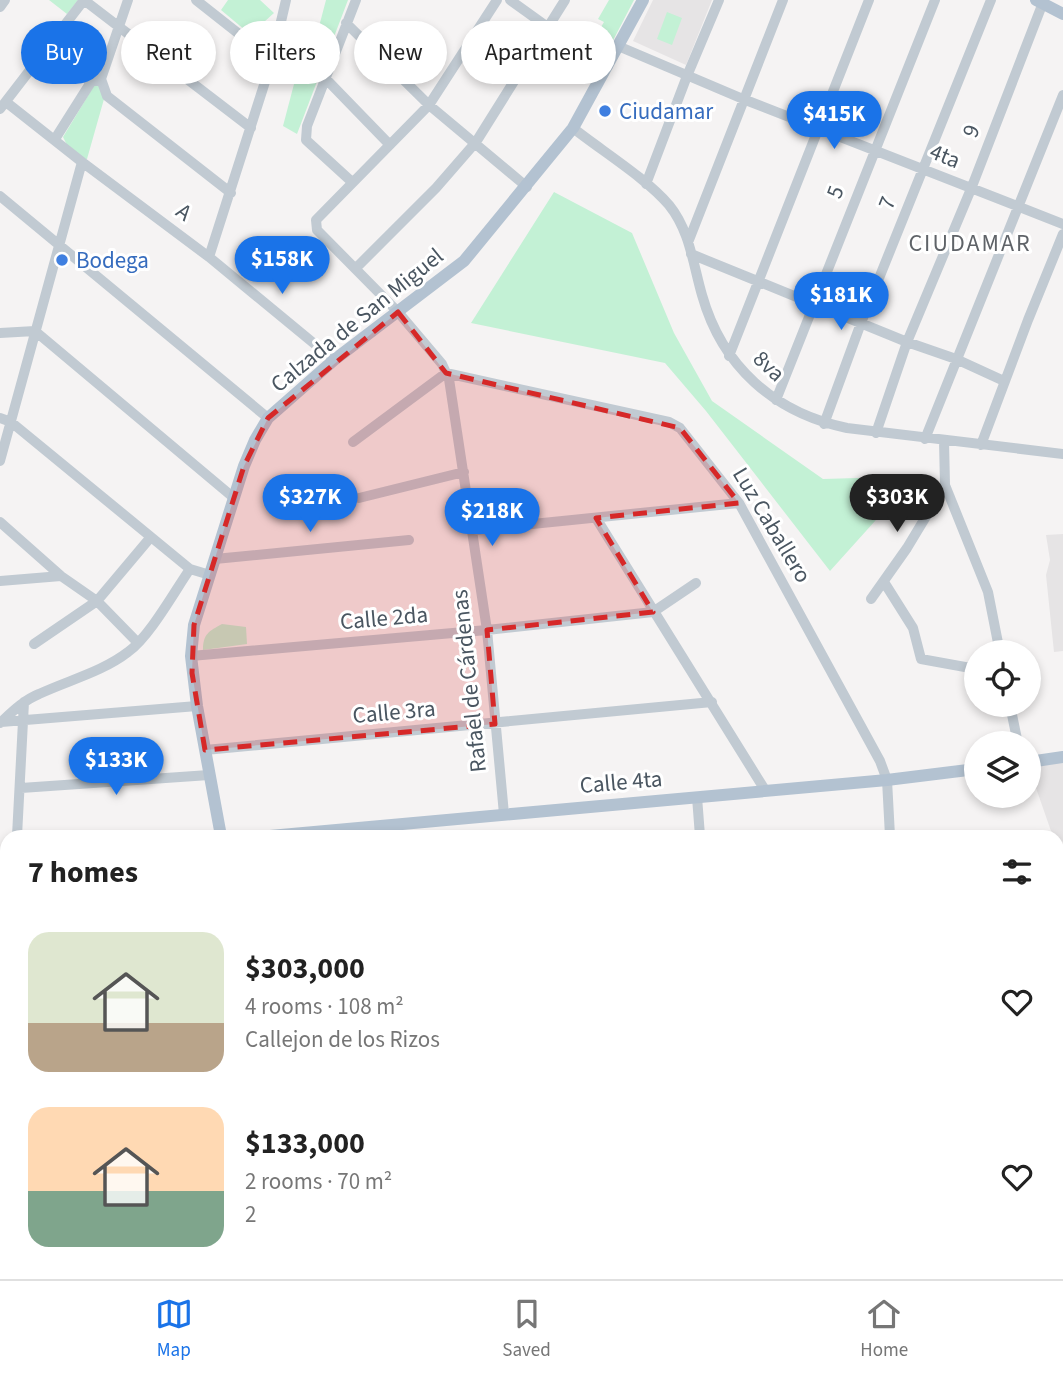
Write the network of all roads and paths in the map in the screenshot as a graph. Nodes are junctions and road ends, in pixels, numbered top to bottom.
1 (5, 0) edge
2 (84, 0) edge
3 (128, 0) edge
4 (196, 0) edge
5 (286, 0) edge
6 (356, 0) edge
7 (497, 0) edge
8 (510, 0) edge
9 (565, 0) edge
10 (643, 0) edge
11 (719, 0) edge
12 (783, 0) edge
13 (869, 0) edge
14 (935, 0) edge
15 (991, 0) edge
16 (1041, 1) edge
17 (0, 7) edge
18 (1063, 14) edge
19 (68, 21) edge
20 (281, 21) edge
21 (539, 21) edge
22 (553, 21) edge
23 (346, 23) junction
24 (118, 25) junction
25 (230, 27) edge
26 (340, 40) edge
27 (618, 46) junction
28 (616, 50) edge
29 (107, 53) edge
30 (687, 76) junction
31 (21, 82) edge
32 (94, 84) edge
33 (98, 84) edge
34 (265, 84) edge
35 (324, 84) edge
36 (331, 84) edge
37 (514, 84) edge
38 (598, 84) edge
39 (1063, 95) edge
40 (743, 99) junction
41 (3, 105) edge
42 (429, 105) junction
43 (251, 128) junction
44 (573, 128) junction
45 (818, 128) junction
46 (55, 139) junction
47 (477, 142) junction
48 (389, 144) junction
49 (874, 149) junction
50 (82, 162) junction
51 (923, 170) junction
52 (352, 182) junction
53 (646, 184) junction
54 (527, 187) junction
55 (971, 189) junction
56 (231, 193) junction
57 (0, 196) edge
58 (1017, 206) junction
59 (1063, 224) edge
60 (1063, 234) edge
61 (689, 240) junction
62 (59, 246) junction
63 (691, 254) junction
64 (209, 257) junction
65 (356, 268) junction
66 (757, 282) junction
67 (814, 304) junction
68 (398, 312) junction
69 (861, 323) junction
70 (35, 331) junction
71 (0, 333) edge
72 (907, 342) junction
73 (729, 356) junction
74 (956, 359) junction
75 (334, 360) junction
76 (446, 373) junction
77 (1004, 381) junction
78 (776, 400) junction
79 (268, 418) junction
80 (5, 420) edge
81 (824, 424) junction
82 (876, 433) junction
83 (925, 439) junction
84 (944, 441) junction
85 (353, 442) dead end
86 (981, 445) junction
87 (1063, 454) edge
88 (0, 461) edge
89 (464, 472) junction
90 (945, 485) junction
91 (234, 498) junction
92 (359, 498) dead end
93 (739, 503) junction
94 (596, 518) junction
95 (0, 522) edge
96 (473, 530) junction
97 (150, 538) junction
98 (409, 540) dead end
99 (215, 559) junction
100 (190, 569) junction
101 (210, 575) junction
102 (61, 576) junction
103 (0, 582) edge
104 (884, 582) junction
105 (696, 583) dead end
106 (871, 599) dead end
107 (97, 601) junction
108 (653, 612) junction
109 (487, 630) junction
110 (997, 640) edge
111 (138, 643) junction
112 (34, 644) dead end
113 (191, 656) junction
114 (964, 667) edge
115 (24, 702) junction
116 (712, 702) junction
117 (197, 706) junction
118 (24, 721) junction
119 (0, 723) edge
120 (495, 724) junction
121 (205, 750) junction
122 (1063, 757) edge
123 (1041, 760) edge
124 (964, 770) edge
125 (209, 775) junction
126 (887, 780) junction
127 (21, 788) junction
128 (765, 790) junction
129 (696, 797) junction
130 (504, 814) junction
131 (18, 830) edge
132 (220, 830) edge
133 (334, 830) edge
134 (699, 830) edge
135 (890, 830) edge

1 - 17 street
2 - 19 street
2 - 24 street
3 - 24 street
4 - 25 street
5 - 20 street
6 - 23 street
7 - 42 street
8 - 21 street
9 - 22 street
10 - 27 main road, Calzada de San Miguel
11 - 30 street
12 - 40 street
13 - 45 street
14 - 49 street, 5
15 - 51 street, 7
16 - 18 main road
16 - 55 street, 9
23 - 26 street
23 - 42 street
24 - 29 street
24 - 43 street
27 - 28 main road, Calzada de San Miguel
27 - 30 street, 4ta
30 - 40 street, 4ta
30 - 53 street
31 - 41 street
32 - 46 street
33 - 56 street
34 - 43 street
35 - 52 street
36 - 48 street
37 - 47 street
38 - 44 main road, Calzada de San Miguel
39 - 58 street
40 - 45 street, 4ta
40 - 61 street
41 - 46 street, A
42 - 47 street
42 - 48 street
43 - 56 street
44 - 53 street, 8va
44 - 54 main road, Calzada de San Miguel
45 - 49 street, 4ta
45 - 66 street
46 - 50 street, A
47 - 54 street
47 - 65 street
48 - 52 street
49 - 51 street, 4ta
49 - 67 street, 5
50 - 62 street
50 - 64 street, A
51 - 55 street, 4ta
51 - 69 street, 7
52 - 65 street, Rafael de Cárdenas
53 - 61 street, 8va
54 - 68 main road, Calzada de San Miguel
55 - 58 street, 4ta
55 - 72 street, 9
56 - 64 street
57 - 62 street
58 - 59 street, 4ta
58 - 74 street
60 - 77 street
61 - 63 street, 8va
62 - 70 street
62 - 79 street
63 - 66 street
63 - 73 street, 8va
64 - 75 street, A
65 - 68 street, Rafael de Cárdenas
66 - 67 street
66 - 73 street
67 - 69 street
67 - 78 street, 5
68 - 75 main road, Calzada de San Miguel
68 - 76 street, Rafael de Cárdenas
69 - 72 street
69 - 81 street, 7
70 - 71 street
70 - 80 street
70 - 91 street
72 - 74 street
72 - 82 street, 9
73 - 78 street, 8va
74 - 77 street
74 - 83 street
75 - 79 main road, Calzada de San Miguel
76 - 85 street
76 - 89 street, Rafael de Cárdenas
76 - 93 street, Luz Caballero
77 - 86 street
78 - 81 street, 8va
79 - 91 main road, Calzada de San Miguel
80 - 88 street
80 - 97 street
81 - 82 street, 8va
82 - 83 street, 8va
83 - 84 street, 8va
84 - 86 street, 8va
84 - 90 street
86 - 87 street, 8va
89 - 92 street
89 - 96 street, Rafael de Cárdenas
90 - 104 street
90 - 110 street
91 - 99 main road, Calzada de San Miguel
93 - 94 street
93 - 126 street, Luz Caballero
94 - 96 street
94 - 108 street
95 - 102 street
96 - 109 street, Rafael de Cárdenas
97 - 100 street
97 - 107 street
98 - 99 street
99 - 101 main road, Calzada de San Miguel
100 - 101 street
100 - 111 street
101 - 113 main road, Calzada de San Miguel
102 - 103 street
102 - 107 street
104 - 106 street
104 - 114 street
105 - 108 street, Calle 2da
107 - 111 street
107 - 112 street
108 - 109 street, Calle 2da
108 - 116 street
109 - 113 street, Calle 2da
109 - 120 street, Rafael de Cárdenas
111 - 115 street
113 - 117 main road, Calzada de San Miguel
115 - 118 street
115 - 119 street
116 - 120 street, Calle 3ra
116 - 128 street
117 - 118 street
117 - 121 main road, Calzada de San Miguel
118 - 119 street
118 - 127 street
120 - 121 street, Calle 3ra
120 - 130 street, Rafael de Cárdenas
121 - 125 main road, Calzada de San Miguel
122 - 123 main road
124 - 126 main road, Calle 4ta
125 - 127 street
125 - 132 main road, Calzada de San Miguel
126 - 128 main road, Calle 4ta
126 - 135 street
127 - 131 street
128 - 129 main road, Calle 4ta
129 - 130 main road, Calle 4ta
129 - 134 street
130 - 133 main road, Calle 4ta

